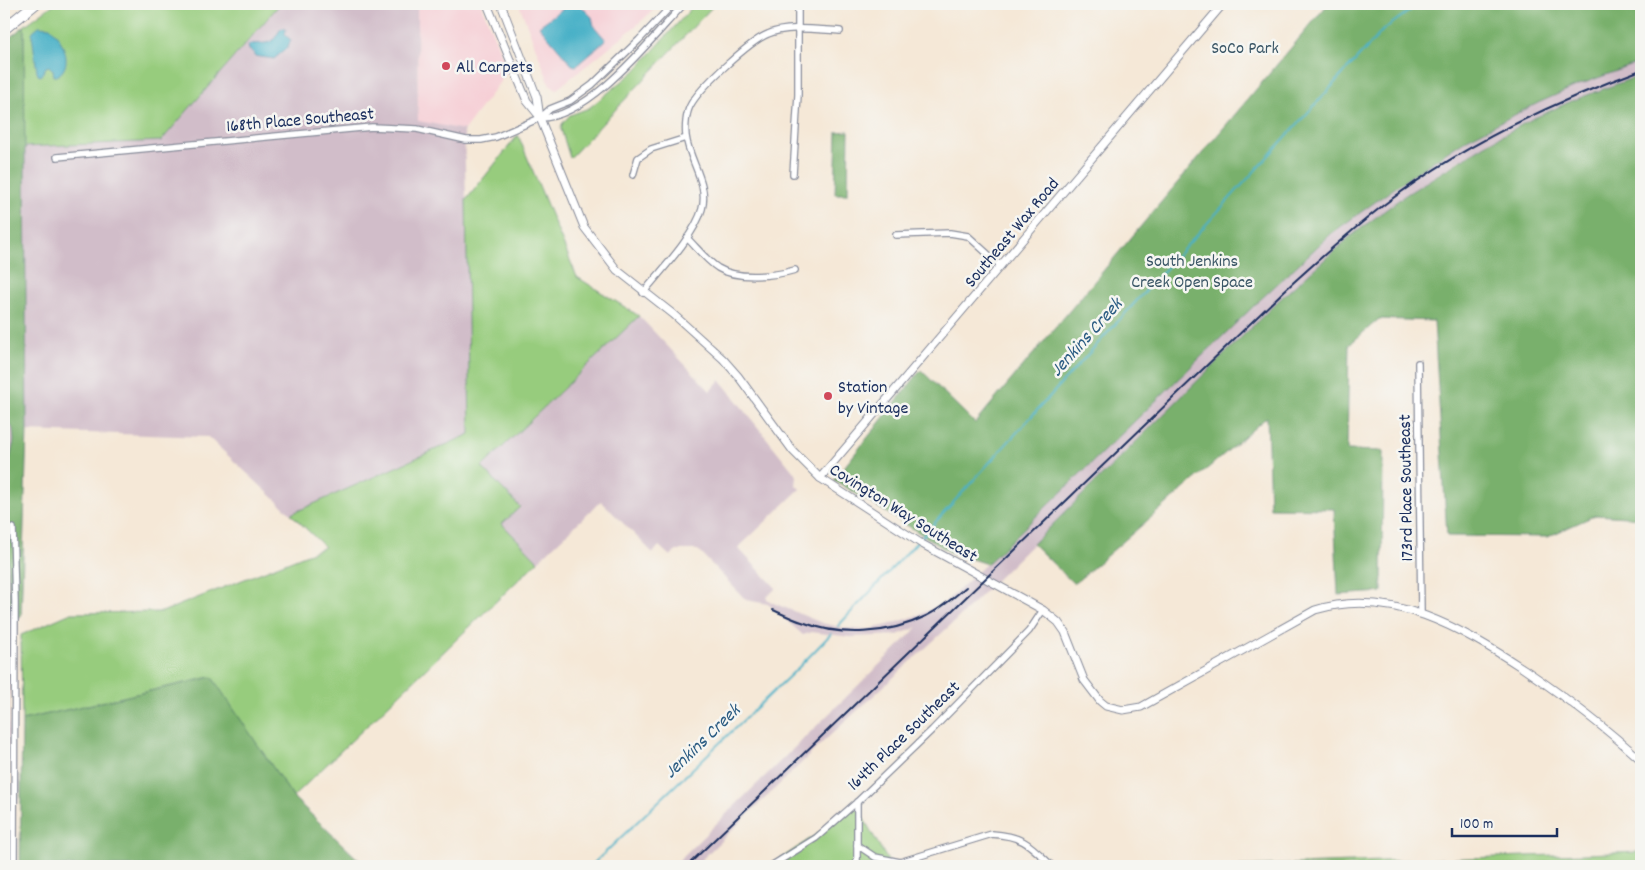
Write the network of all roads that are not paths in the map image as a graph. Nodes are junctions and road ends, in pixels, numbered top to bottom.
1 (35, 4) edge
2 (487, 4) edge
3 (500, 4) edge
4 (673, 4) edge
5 (684, 4) edge
6 (798, 4) edge
7 (1223, 4) edge
8 (4, 29) edge
9 (798, 30) junction
10 (840, 31) dead end
11 (540, 118) junction
12 (686, 138) junction
13 (57, 157) dead end
14 (633, 174) dead end
15 (793, 174) dead end
16 (896, 235) dead end
17 (687, 238) junction
18 (1001, 266) junction
19 (795, 270) dead end
20 (643, 293) junction
21 (1418, 363) dead end
22 (820, 478) junction
23 (13, 528) dead end
24 (1043, 610) junction
25 (1421, 614) junction
26 (1641, 760) edge
27 (857, 802) junction
28 (857, 845) junction
29 (14, 866) edge
30 (771, 866) edge
31 (857, 866) edge
32 (1052, 866) edge

1 - 8 highway
2 - 11 street, Covington Way Southeast
3 - 11 street, Covington Way Southeast
4 - 11 street, 168th Place Southeast
5 - 11 street, 168th Place Southeast
6 - 9 street
7 - 18 street, Southeast Wax Road
9 - 10 street
9 - 12 street
9 - 15 street
11 - 13 street, 168th Place Southeast
11 - 20 street, Covington Way Southeast
12 - 14 street
12 - 17 street
16 - 18 street
17 - 19 street
17 - 20 street
18 - 22 street, Southeast Wax Road
20 - 22 street, Covington Way Southeast
21 - 25 street, 173rd Place Southeast
22 - 24 street, Covington Way Southeast
23 - 29 street
24 - 25 street, Covington Way Southeast
24 - 27 street, 164th Place Southeast
25 - 26 street
27 - 28 street
27 - 30 street, 164th Place Southeast
28 - 31 street
28 - 32 street

